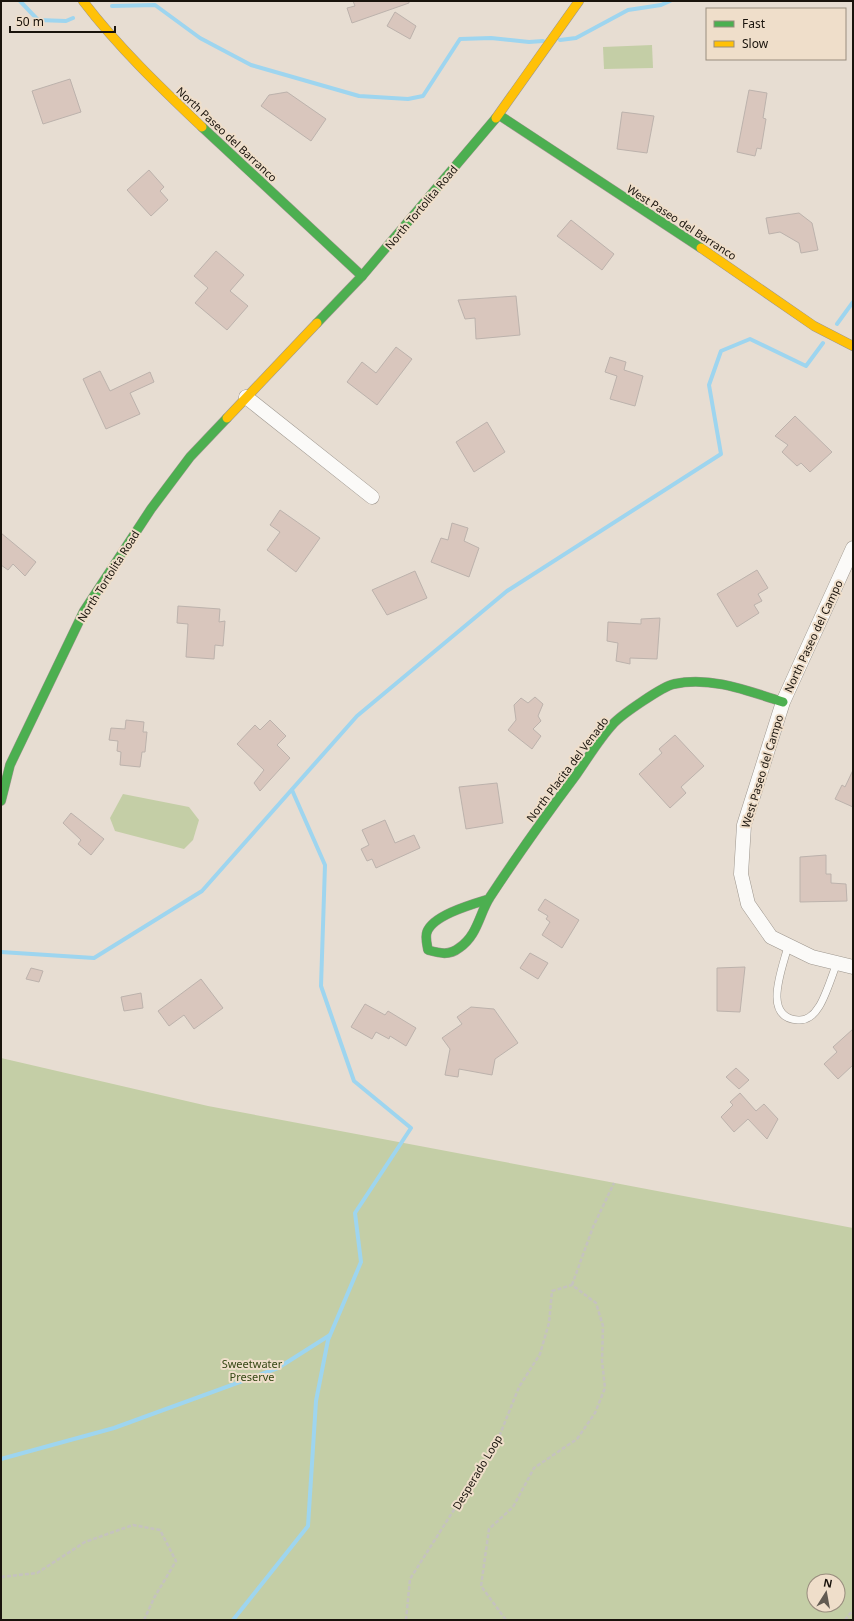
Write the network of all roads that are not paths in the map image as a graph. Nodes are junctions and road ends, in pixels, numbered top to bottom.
1 (83, 1) edge
2 (579, 1) edge
3 (499, 116) junction
4 (362, 276) junction
5 (853, 346) edge
6 (246, 397) junction
7 (372, 496) dead end
8 (853, 548) edge
9 (783, 702) junction
10 (6, 763) edge
11 (1, 801) edge
12 (489, 899) junction
13 (788, 946) junction
14 (837, 963) junction
15 (853, 967) edge

1 - 4 street, North Paseo del Barranco
2 - 3 street, North Tortolita Road
3 - 4 street, North Tortolita Road
3 - 5 street, West Paseo del Barranco
4 - 6 street, North Tortolita Road
6 - 7 street
6 - 10 street, North Tortolita Road
8 - 9 street, North Paseo del Campo
9 - 12 street, North Placita del Venado
9 - 13 street, West Paseo del Campo
10 - 11 street, North Tortolita Road
12 - 12 street, North Placita del Venado
13 - 14 street, West Paseo del Campo
13 - 14 lane
14 - 15 street, West Paseo del Campo

